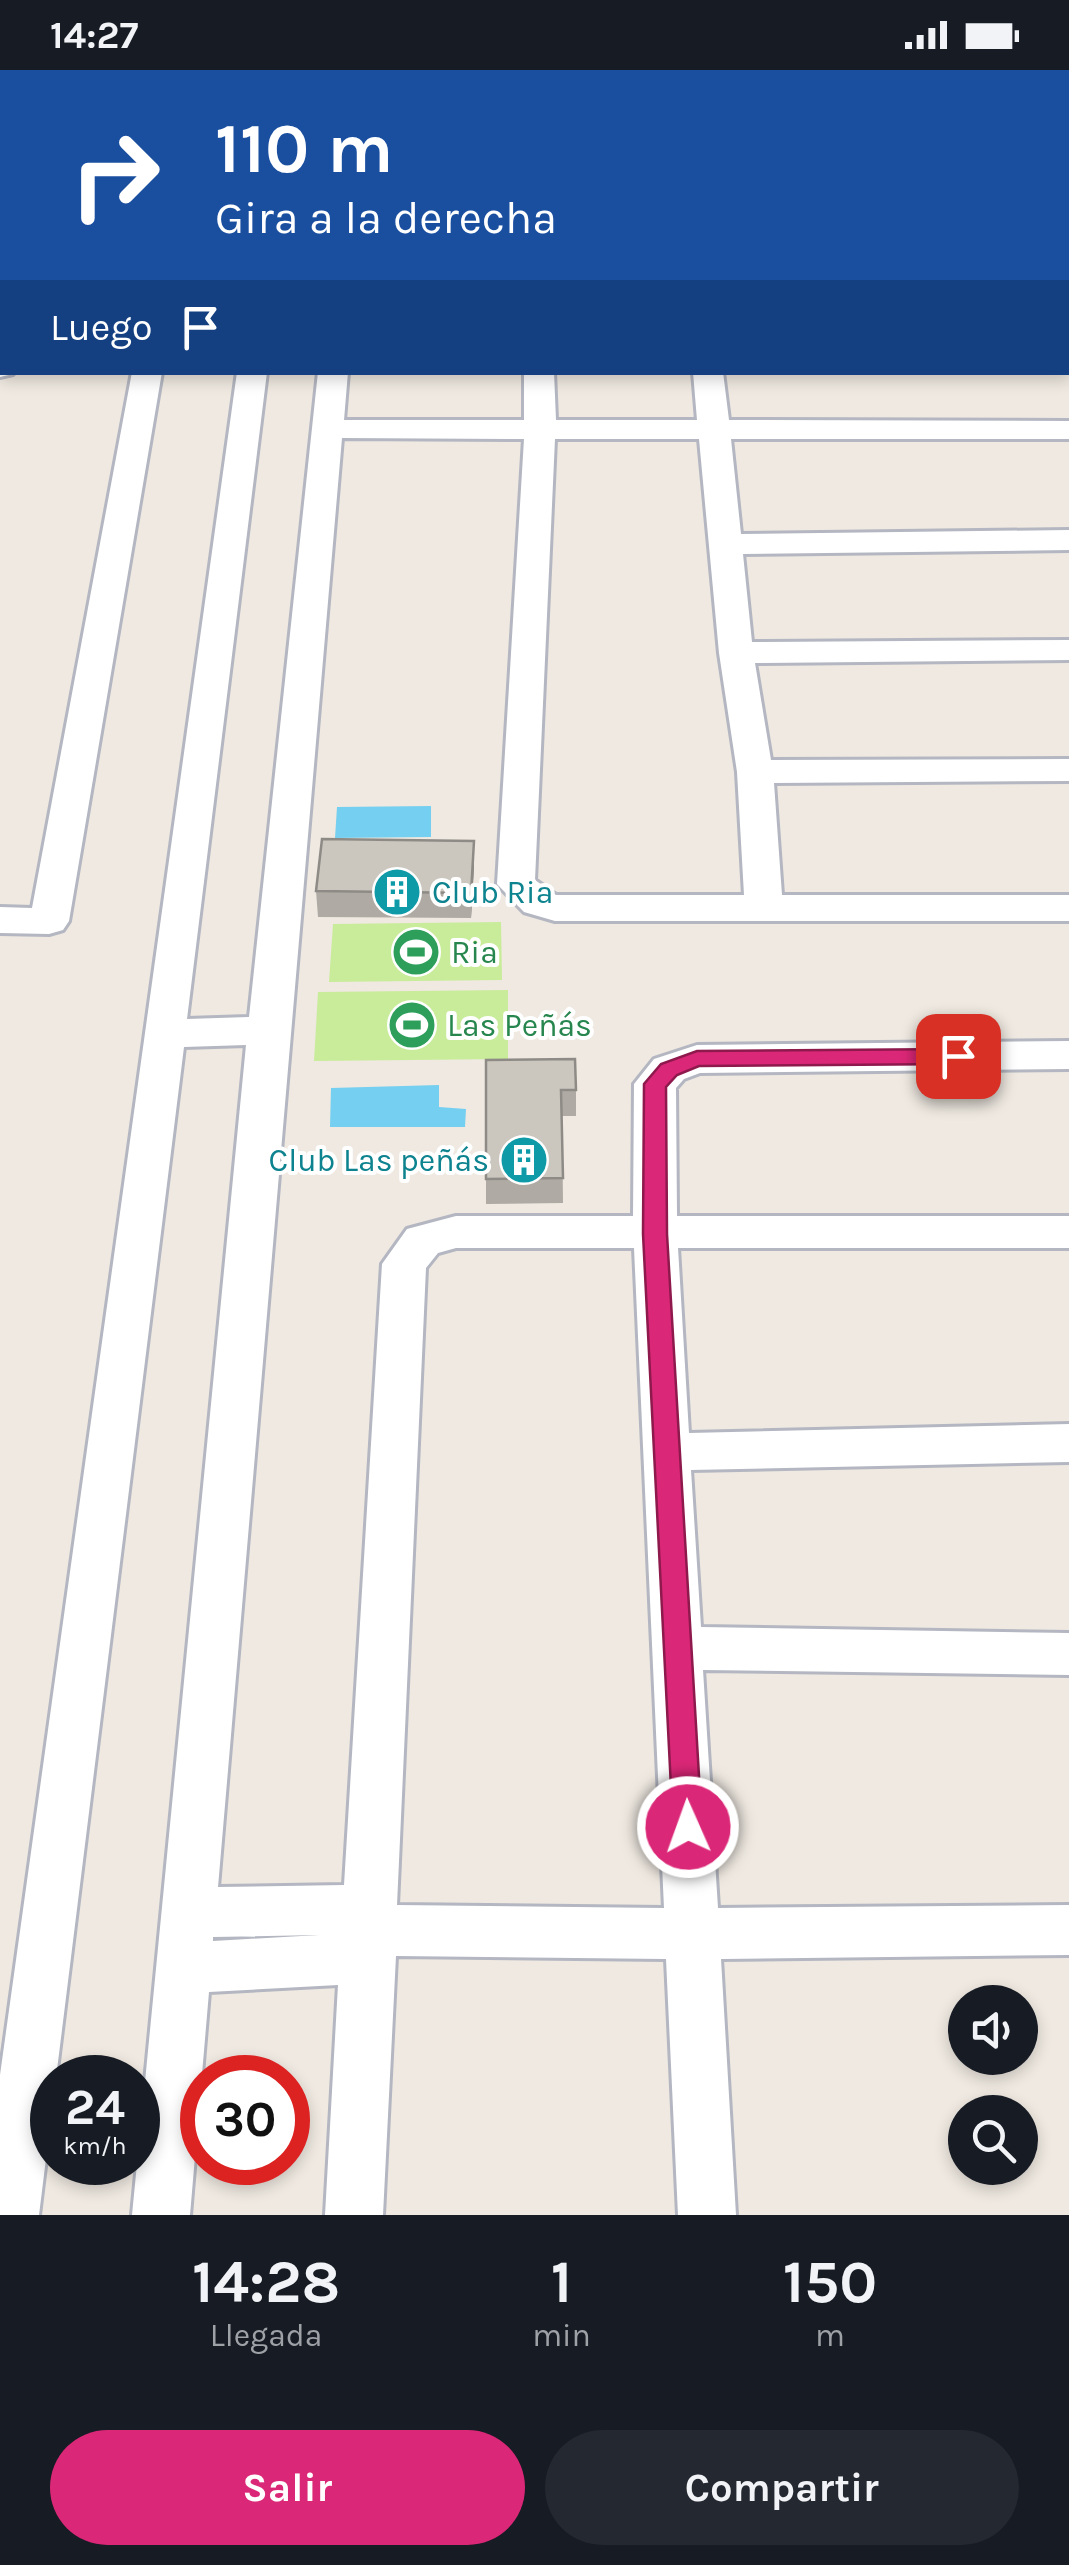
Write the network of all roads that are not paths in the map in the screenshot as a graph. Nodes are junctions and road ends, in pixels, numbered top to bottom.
1 (145, 375) edge
2 (252, 375) edge
3 (334, 375) edge
4 (538, 375) edge
5 (708, 375) edge
6 (330, 428) junction
7 (540, 429) junction
8 (715, 430) junction
9 (1069, 430) edge
10 (1069, 540) edge
11 (725, 544) junction
12 (1069, 650) edge
13 (736, 653) junction
14 (1069, 770) edge
15 (755, 772) junction
16 (1069, 908) edge
17 (764, 909) junction
18 (0, 920) edge
19 (268, 1030) junction
20 (163, 1034) junction
21 (1069, 1056) edge
22 (1069, 1232) edge
23 (655, 1234) junction
24 (1069, 1443) edge
25 (667, 1452) junction
26 (680, 1648) junction
27 (1069, 1654) edge
28 (187, 1912) junction
29 (1069, 1930) edge
30 (370, 1933) junction
31 (692, 1934) junction
32 (184, 1968) junction
33 (10, 2215) edge
34 (161, 2215) edge
35 (354, 2215) edge
36 (707, 2215) edge

1 - 18 street
2 - 20 street
3 - 6 street
4 - 7 street
5 - 8 street
6 - 7 street
6 - 19 street
7 - 8 street
7 - 17 street
8 - 9 street
8 - 11 street
10 - 11 street
11 - 13 street
12 - 13 street
13 - 15 street
14 - 15 street
15 - 17 street
16 - 17 street
19 - 20 street
19 - 28 street
20 - 33 street
21 - 23 street
22 - 23 street
23 - 25 street
23 - 30 street
24 - 25 street
25 - 26 street
26 - 27 street
26 - 31 street
28 - 30 street
28 - 32 street
29 - 31 street
30 - 31 street
30 - 32 street
30 - 35 street
31 - 36 street
32 - 34 street

